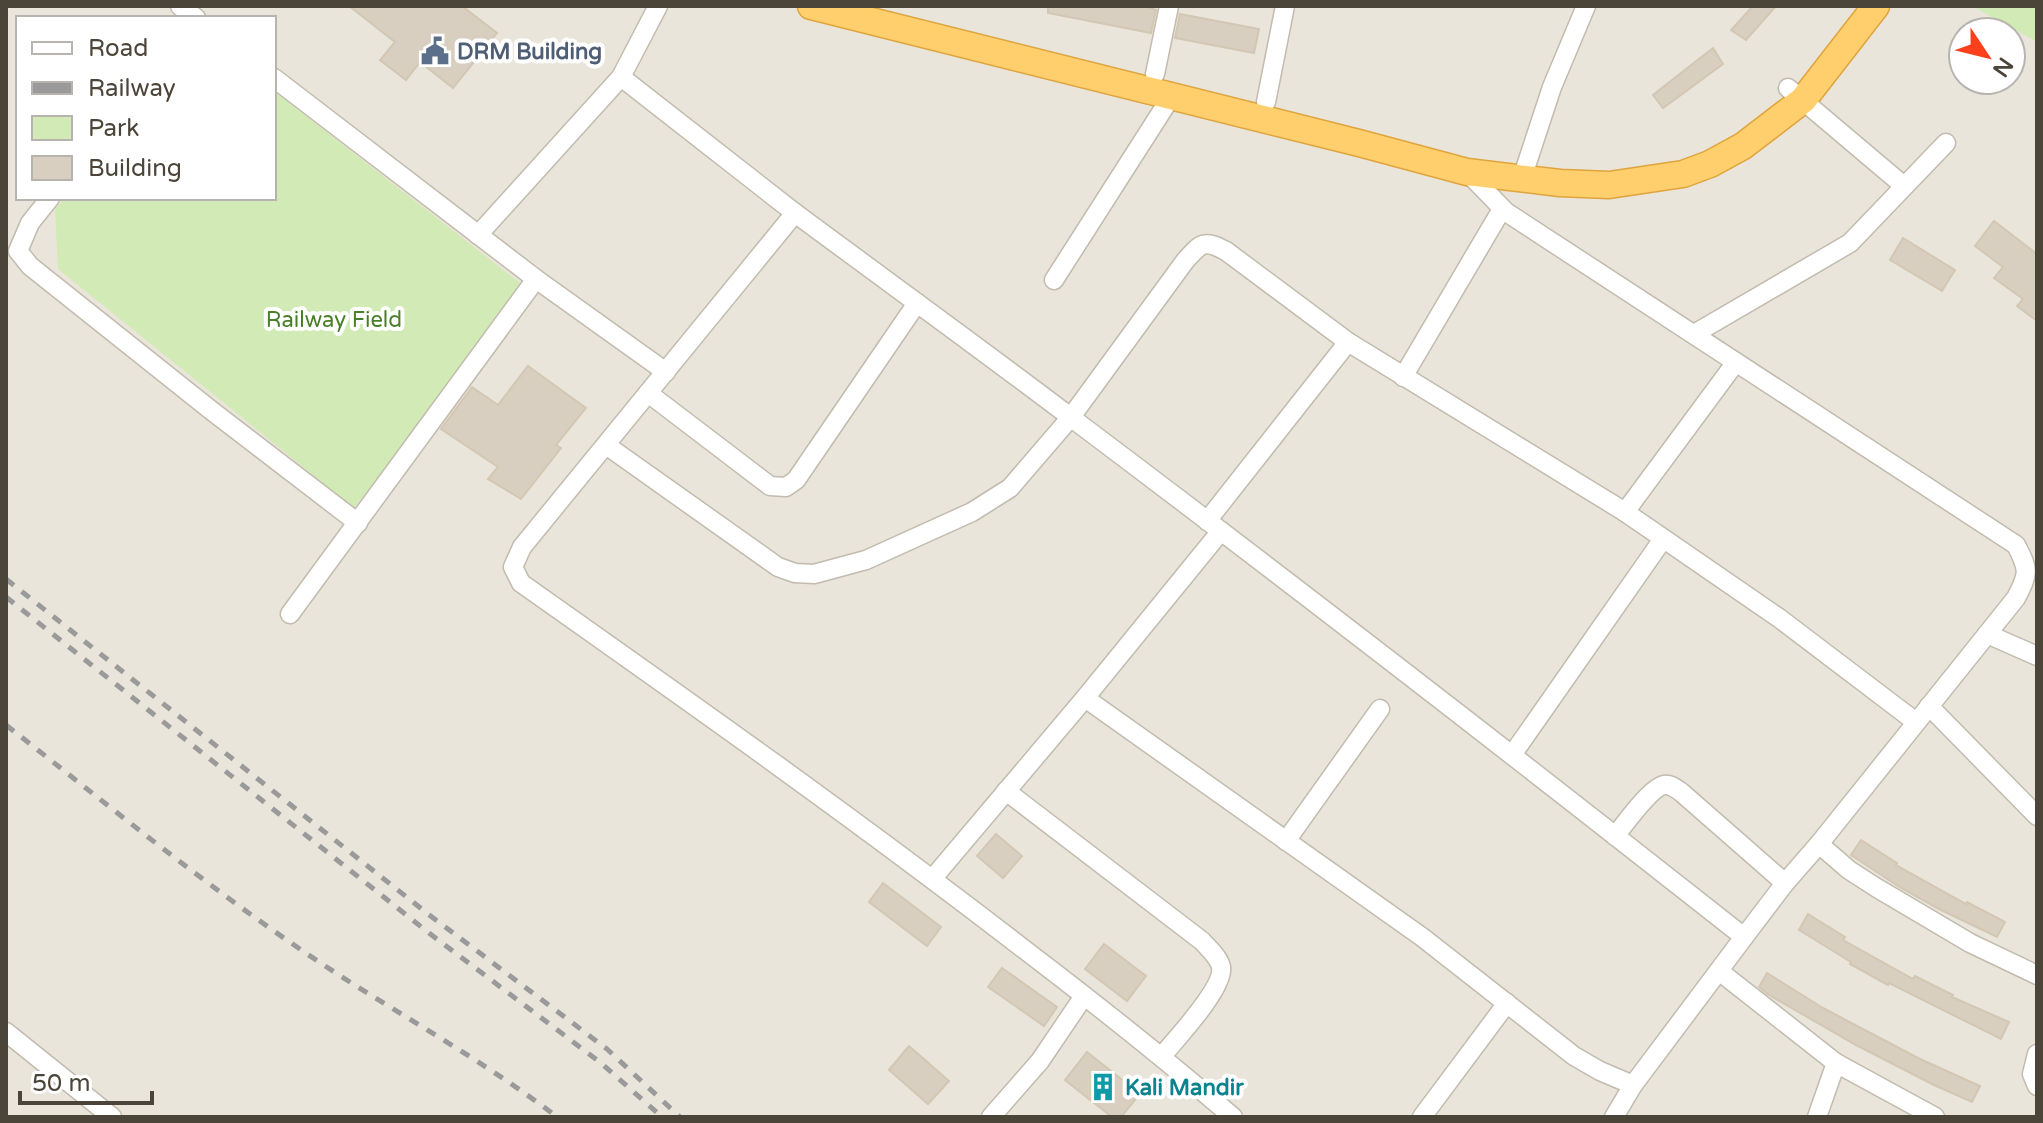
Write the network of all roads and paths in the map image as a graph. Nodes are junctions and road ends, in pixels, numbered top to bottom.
1 (658, 6) edge
2 (811, 6) edge
3 (880, 6) edge
4 (1169, 6) edge
5 (1285, 6) edge
6 (1586, 6) edge
7 (1861, 6) edge
8 (1876, 6) edge
9 (1155, 74) junction
10 (621, 77) junction
11 (276, 80) edge
12 (1795, 94) junction
13 (1171, 97) junction
14 (1266, 102) junction
15 (1946, 143) dead end
16 (1526, 166) junction
17 (1467, 172) junction
18 (1904, 186) junction
19 (48, 200) edge
20 (1502, 209) junction
21 (795, 213) junction
22 (478, 235) junction
23 (536, 279) junction
24 (1054, 280) dead end
25 (917, 303) junction
26 (1694, 334) junction
27 (1348, 342) junction
28 (1736, 362) junction
29 (666, 372) junction
30 (1403, 377) junction
31 (648, 393) junction
32 (1071, 417) junction
33 (606, 445) junction
34 (1625, 512) junction
35 (358, 523) junction
36 (1214, 526) junction
37 (1663, 539) junction
38 (290, 614) dead end
39 (2001, 639) junction
40 (2037, 656) edge
41 (1085, 698) junction
42 (1380, 709) dead end
43 (1932, 710) junction
44 (1916, 722) junction
45 (1512, 755) junction
46 (1006, 791) junction
47 (2037, 816) edge
48 (1615, 836) junction
49 (1286, 841) junction
50 (1819, 844) junction
51 (933, 878) junction
52 (1785, 883) junction
53 (1744, 937) junction
54 (1719, 971) junction
55 (2037, 975) edge
56 (1084, 996) junction
57 (1507, 1003) junction
58 (6, 1032) edge
59 (2037, 1054) edge
60 (1162, 1056) junction
61 (1836, 1063) junction
62 (1633, 1085) junction
63 (2037, 1086) edge
64 (111, 1117) edge
65 (991, 1117) edge
66 (1233, 1117) edge
67 (1422, 1117) edge
68 (1614, 1117) edge
69 (1817, 1117) edge
70 (1935, 1117) edge

1 - 10 street
2 - 13 highway
3 - 9 highway
4 - 9 street
5 - 14 street
6 - 16 street
7 - 12 highway
8 - 12 highway
9 - 14 highway
10 - 21 street
10 - 22 street
11 - 22 street
12 - 16 highway
12 - 17 highway
12 - 18 street
13 - 17 highway
13 - 24 street
14 - 16 highway
15 - 18 street
17 - 20 street
18 - 26 street
19 - 35 street
20 - 26 street
20 - 30 street
21 - 25 street
21 - 29 street
22 - 23 street
23 - 29 street
23 - 35 street
25 - 31 street
25 - 32 street
26 - 28 street
27 - 30 street
27 - 32 street
27 - 36 street
28 - 34 street
28 - 39 street
29 - 31 street
30 - 34 street
31 - 33 street
32 - 33 street
32 - 36 street
33 - 51 street
34 - 37 street
35 - 38 street
36 - 41 street
36 - 45 street
37 - 44 street
37 - 45 street
39 - 40 street
39 - 43 street
41 - 46 street
41 - 49 street
42 - 49 street
43 - 44 street
43 - 47 street
44 - 50 street
45 - 48 street
46 - 51 street
46 - 60 street
48 - 52 street
48 - 53 street
49 - 57 street
50 - 52 street
50 - 55 street
51 - 56 street
52 - 53 street
53 - 54 street
54 - 61 street
54 - 62 street
56 - 60 street
56 - 65 street
57 - 62 street
57 - 67 street
58 - 64 street
59 - 63 street
60 - 66 street
61 - 69 street
61 - 70 street
62 - 68 street

